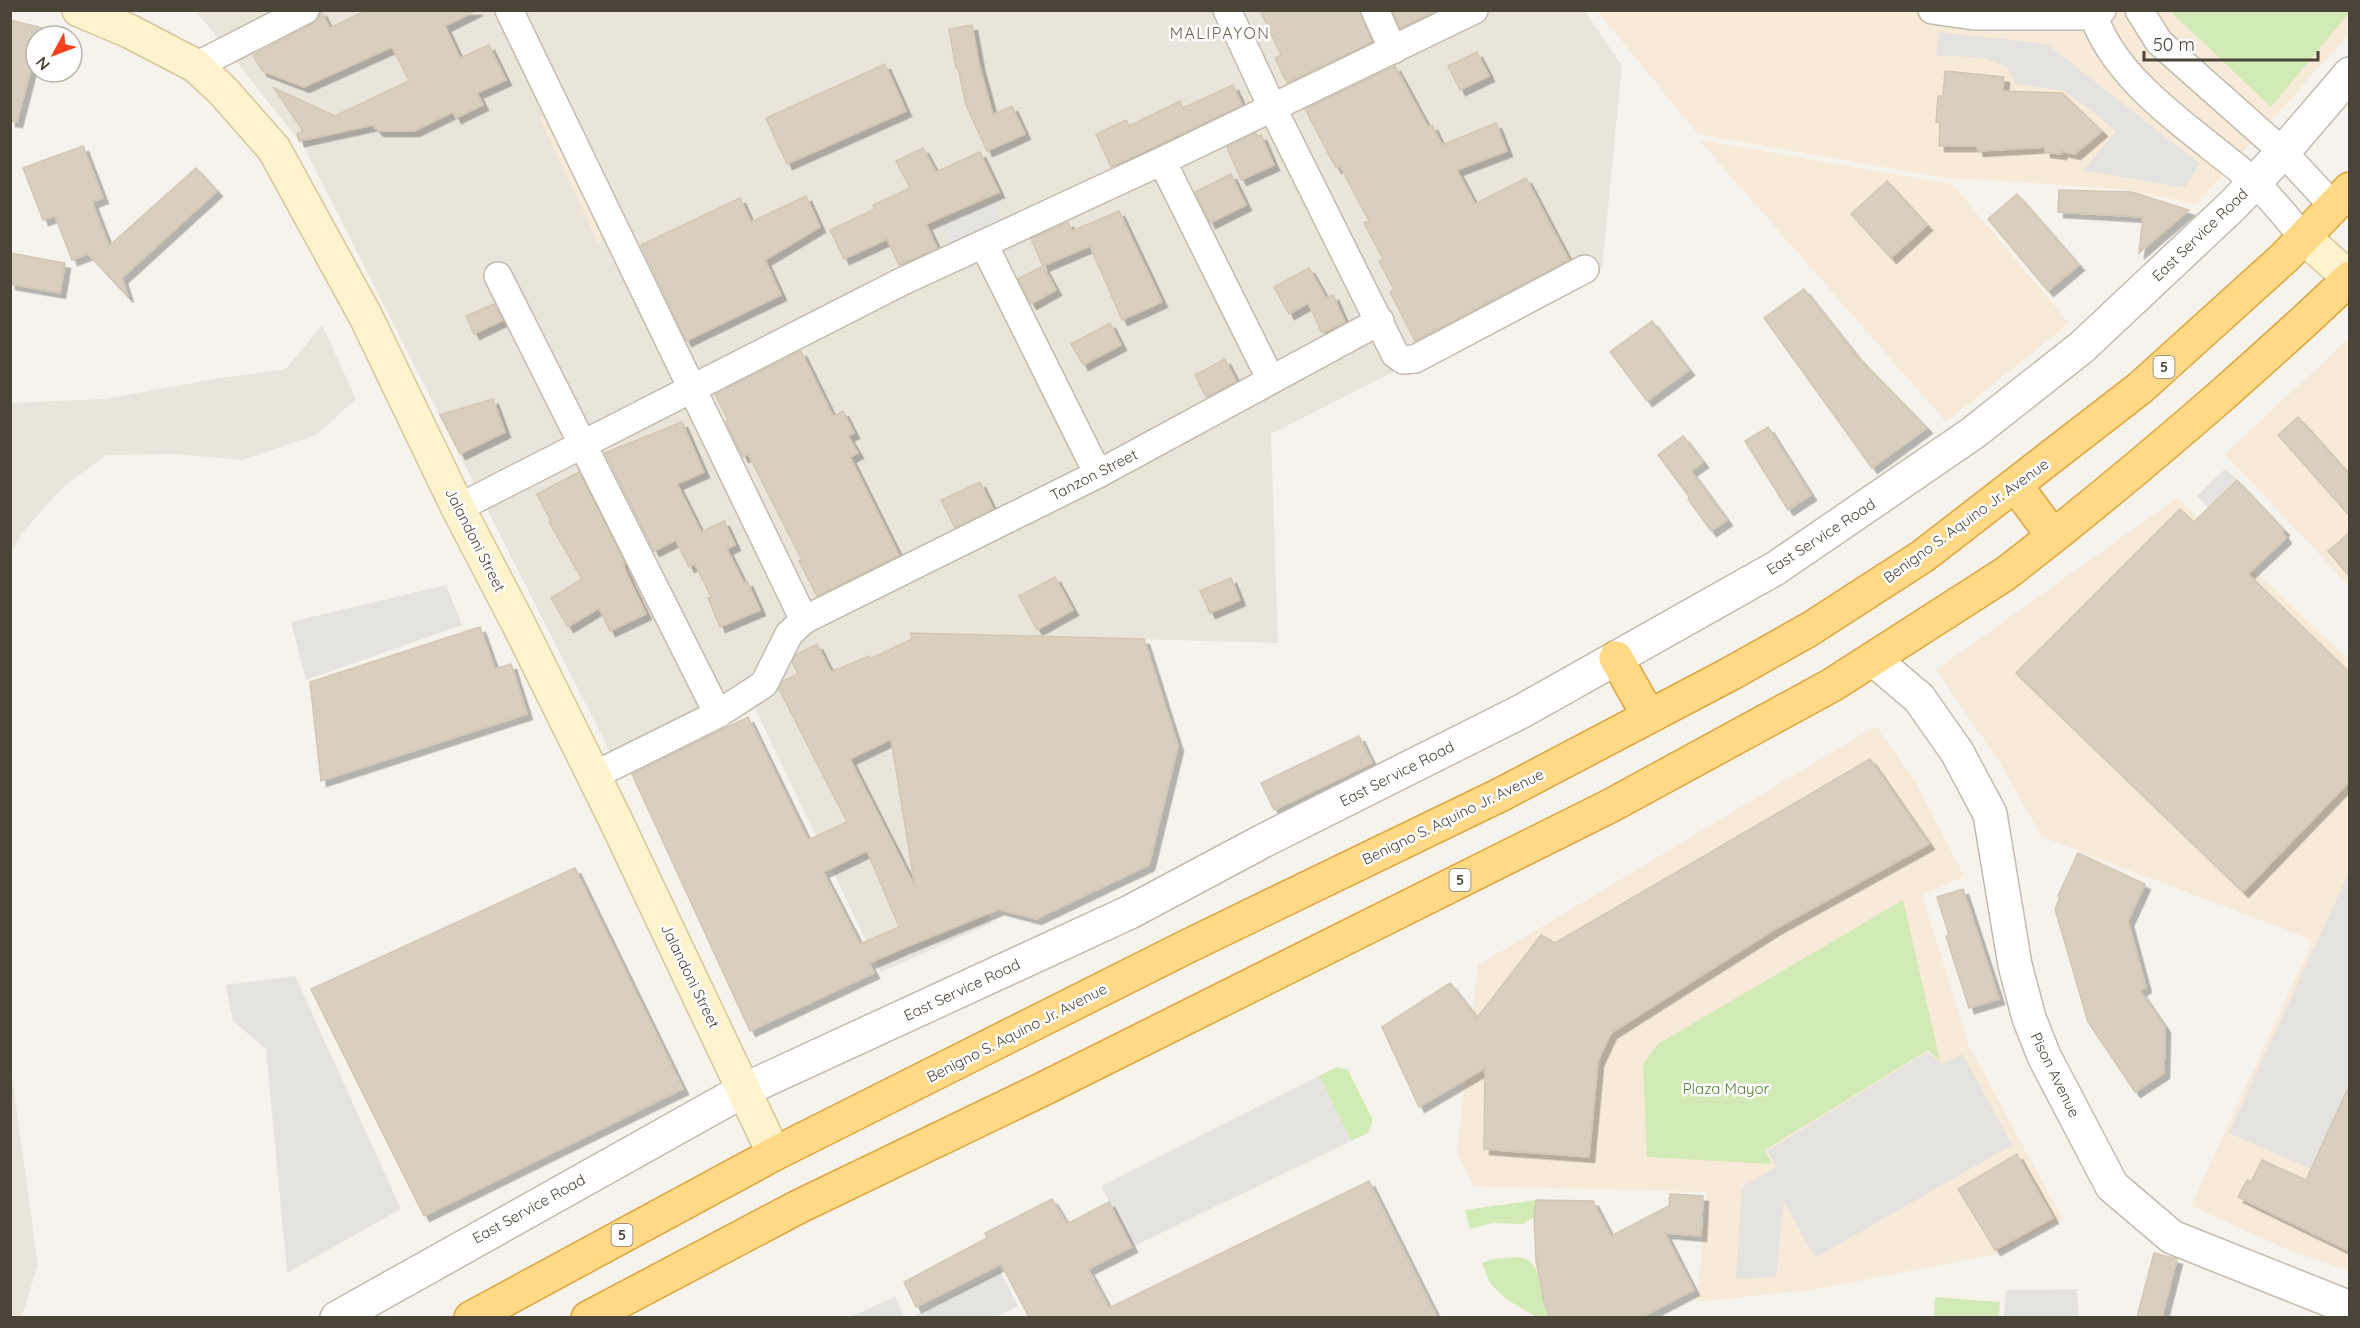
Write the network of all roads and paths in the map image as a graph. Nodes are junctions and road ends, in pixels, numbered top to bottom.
1 (79, 10) edge
2 (305, 10) edge
3 (509, 10) edge
4 (1227, 10) edge
5 (1375, 10) edge
6 (1474, 10) edge
7 (1932, 10) edge
8 (2139, 10) edge
9 (2096, 12) edge
10 (1393, 50) junction
11 (196, 66) junction
12 (2349, 74) edge
13 (1272, 107) junction
14 (2283, 152) junction
15 (1162, 161) junction
16 (2254, 182) junction
17 (2344, 206) edge
18 (2304, 238) junction
19 (984, 245) junction
20 (1585, 269) dead end
21 (498, 276) dead end
22 (2349, 278) edge
23 (1380, 321) junction
24 (1271, 380) junction
25 (692, 389) junction
26 (582, 445) junction
27 (1098, 474) junction
28 (2016, 486) junction
29 (458, 508) junction
30 (2053, 536) junction
31 (804, 620) junction
32 (1616, 658) junction
33 (1873, 659) junction
34 (718, 714) junction
35 (1648, 715) junction
36 (593, 776) junction
37 (744, 1090) junction
38 (774, 1154) junction
39 (2349, 1308) edge
40 (337, 1317) edge
41 (471, 1317) edge
42 (588, 1317) edge

1 - 11 main road, Jalandoni Street
2 - 11 street
3 - 25 street
4 - 13 street
5 - 10 street
6 - 10 street
7 - 9 street
8 - 14 street
9 - 16 street
10 - 13 street
11 - 29 main road, Jalandoni Street
12 - 14 street, East Service Road
13 - 15 street
13 - 23 street
14 - 16 street, East Service Road
14 - 17 street
15 - 19 street
15 - 24 street
16 - 18 street
16 - 32 street, East Service Road
17 - 18 highway, Benigno S. Aquino Jr. Avenue / 5
18 - 22 main road
18 - 28 highway, Benigno S. Aquino Jr. Avenue / 5
19 - 25 street
19 - 27 street
20 - 23 street
21 - 26 street
22 - 30 highway, 5
23 - 24 street, Tanzon Street
24 - 27 street, Tanzon Street
25 - 26 street
25 - 31 street
26 - 29 street
26 - 34 street
27 - 31 street, Tanzon Street
28 - 30 highway
28 - 35 highway, Benigno S. Aquino Jr. Avenue / 5
29 - 36 main road, Jalandoni Street
30 - 33 highway, 5
31 - 34 street
32 - 35 highway
32 - 37 street, East Service Road
33 - 39 street, Pison Avenue
33 - 42 highway, 5
34 - 36 street
35 - 38 highway, Benigno S. Aquino Jr. Avenue / 5
36 - 37 main road, Jalandoni Street
37 - 38 main road, Jalandoni Street
37 - 40 street, East Service Road
38 - 41 highway, Benigno S. Aquino Jr. Avenue / 5

